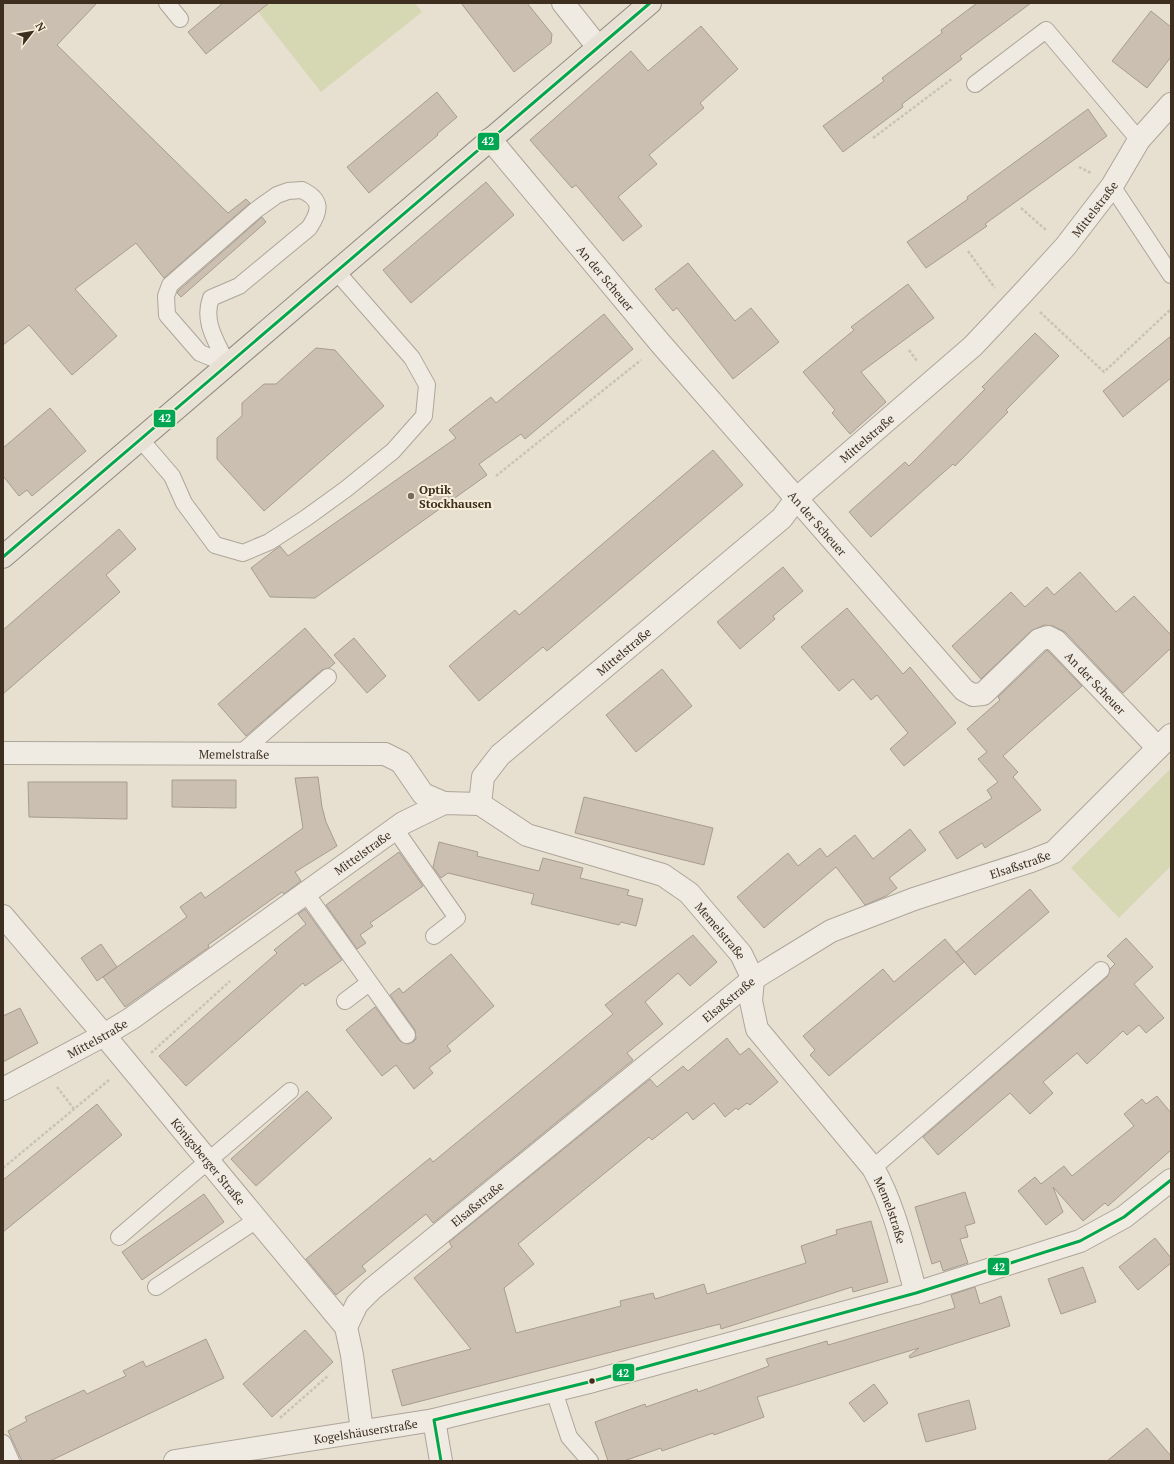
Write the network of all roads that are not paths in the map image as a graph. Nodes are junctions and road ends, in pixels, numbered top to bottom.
1 (167, 3) edge
2 (563, 3) edge
3 (650, 3) edge
4 (180, 19) dead end
5 (598, 47) junction
6 (976, 84) dead end
7 (1171, 104) edge
8 (490, 139) junction
9 (1139, 140) junction
10 (1112, 186) junction
11 (336, 271) junction
12 (1171, 275) edge
13 (228, 364) junction
14 (141, 440) junction
15 (796, 499) junction
16 (3, 557) edge
17 (328, 677) dead end
18 (1164, 742) edge
19 (3, 753) edge
20 (241, 753) junction
21 (444, 803) junction
22 (480, 804) junction
23 (394, 829) junction
24 (304, 892) junction
25 (3, 916) edge
26 (434, 936) dead end
27 (1101, 970) dead end
28 (753, 979) junction
29 (369, 983) junction
30 (345, 1001) dead end
31 (104, 1035) junction
32 (407, 1035) dead end
33 (3, 1089) edge
34 (290, 1091) dead end
35 (209, 1160) junction
36 (874, 1168) junction
37 (1171, 1180) edge
38 (258, 1219) junction
39 (119, 1236) dead end
40 (156, 1287) dead end
41 (916, 1293) junction
42 (346, 1327) junction
43 (554, 1390) junction
44 (434, 1420) junction
45 (362, 1431) junction
46 (3, 1443) edge
47 (11, 1461) edge
48 (174, 1461) edge
49 (441, 1461) edge
50 (590, 1461) edge

1 - 4 lane
2 - 5 street
3 - 5 main road
5 - 8 main road
6 - 9 lane
7 - 9 street, Mittelstraße
8 - 11 main road
8 - 15 street, An der Scheuer
9 - 10 street, Mittelstraße
10 - 12 lane
10 - 15 street, Mittelstraße
11 - 13 main road
11 - 14 lane
13 - 13 lane
13 - 14 main road
14 - 16 main road
15 - 18 street, An der Scheuer
15 - 22 street, Mittelstraße
17 - 20 lane
18 - 28 street, Elsaßstraße
19 - 20 street, Memelstraße
20 - 21 street, Memelstraße
21 - 22 street, Mittelstraße
21 - 23 street, Mittelstraße
22 - 28 street, Memelstraße
23 - 24 street, Mittelstraße
23 - 26 lane
24 - 29 lane
24 - 31 street, Mittelstraße
25 - 31 street, Königsberger Straße
27 - 36 lane
28 - 36 street, Memelstraße
28 - 42 street, Elsaßstraße
29 - 30 lane
29 - 32 lane
31 - 33 street, Mittelstraße
31 - 35 street, Königsberger Straße
34 - 35 lane
35 - 38 street, Königsberger Straße
35 - 39 lane
36 - 41 street, Memelstraße
37 - 41 street, Kogelshäuserstraße
38 - 40 lane
38 - 42 street, Königsberger Straße
41 - 43 street, Kogelshäuserstraße
42 - 45 street, Königsberger Straße
43 - 44 street, Kogelshäuserstraße
43 - 50 lane
44 - 45 street, Kogelshäuserstraße
44 - 49 street
45 - 48 street, Kogelshäuserstraße
46 - 47 lane

